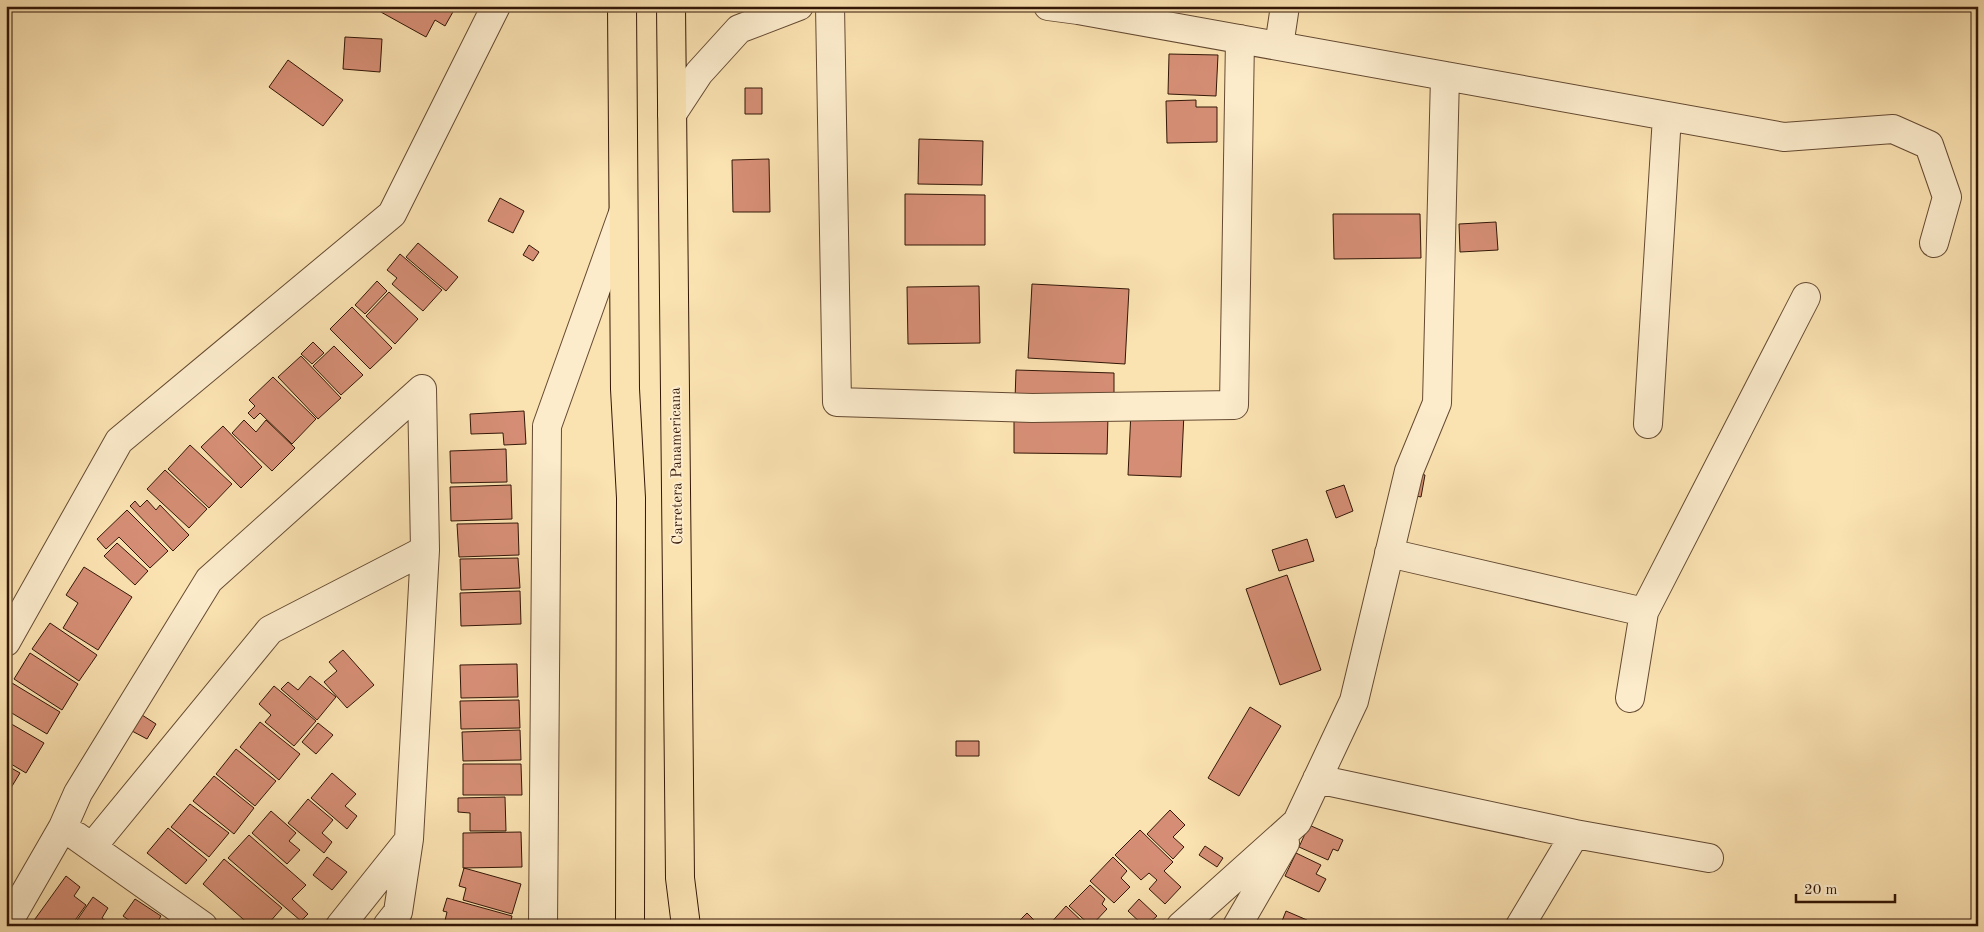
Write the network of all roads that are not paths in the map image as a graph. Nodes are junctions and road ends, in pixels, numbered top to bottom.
1 (496, 6) edge
2 (622, 6) edge
3 (671, 6) edge
4 (799, 6) edge
5 (830, 6) edge
6 (1048, 6) edge
7 (1285, 6) edge
8 (1078, 8) edge
9 (1240, 39) junction
10 (1279, 46) junction
11 (1445, 76) junction
12 (672, 114) junction
13 (1667, 116) junction
14 (623, 212) junction
15 (1934, 243) dead end
16 (1806, 297) dead end
17 (1648, 424) dead end
18 (425, 550) junction
19 (1389, 553) junction
20 (1644, 612) junction
21 (6, 642) edge
22 (1630, 698) dead end
23 (1317, 779) junction
24 (1297, 822) junction
25 (63, 826) junction
26 (1575, 834) junction
27 (408, 840) junction
28 (92, 847) junction
29 (1709, 858) dead end
30 (6, 926) edge
31 (203, 926) edge
32 (340, 926) edge
33 (387, 926) edge
34 (543, 926) edge
35 (630, 926) edge
36 (686, 926) edge
37 (1181, 926) edge
38 (1238, 926) edge
39 (1520, 926) edge

1 - 21 street
2 - 14 highway
3 - 12 highway, Carretera Panamericana
4 - 12 street
5 - 9 street
6 - 8 street
7 - 10 street
8 - 9 street
9 - 10 street
10 - 11 street
11 - 13 street
11 - 19 street
12 - 36 highway, Carretera Panamericana
13 - 15 street
13 - 17 street
14 - 34 street
14 - 35 highway
16 - 20 street
18 - 25 street
18 - 27 street
18 - 28 street
19 - 20 street
19 - 23 street
20 - 22 street
23 - 24 street
23 - 26 street
24 - 37 street
24 - 38 street
25 - 28 street
25 - 30 street
26 - 29 street
26 - 39 street
27 - 32 street
27 - 33 street
28 - 31 street

